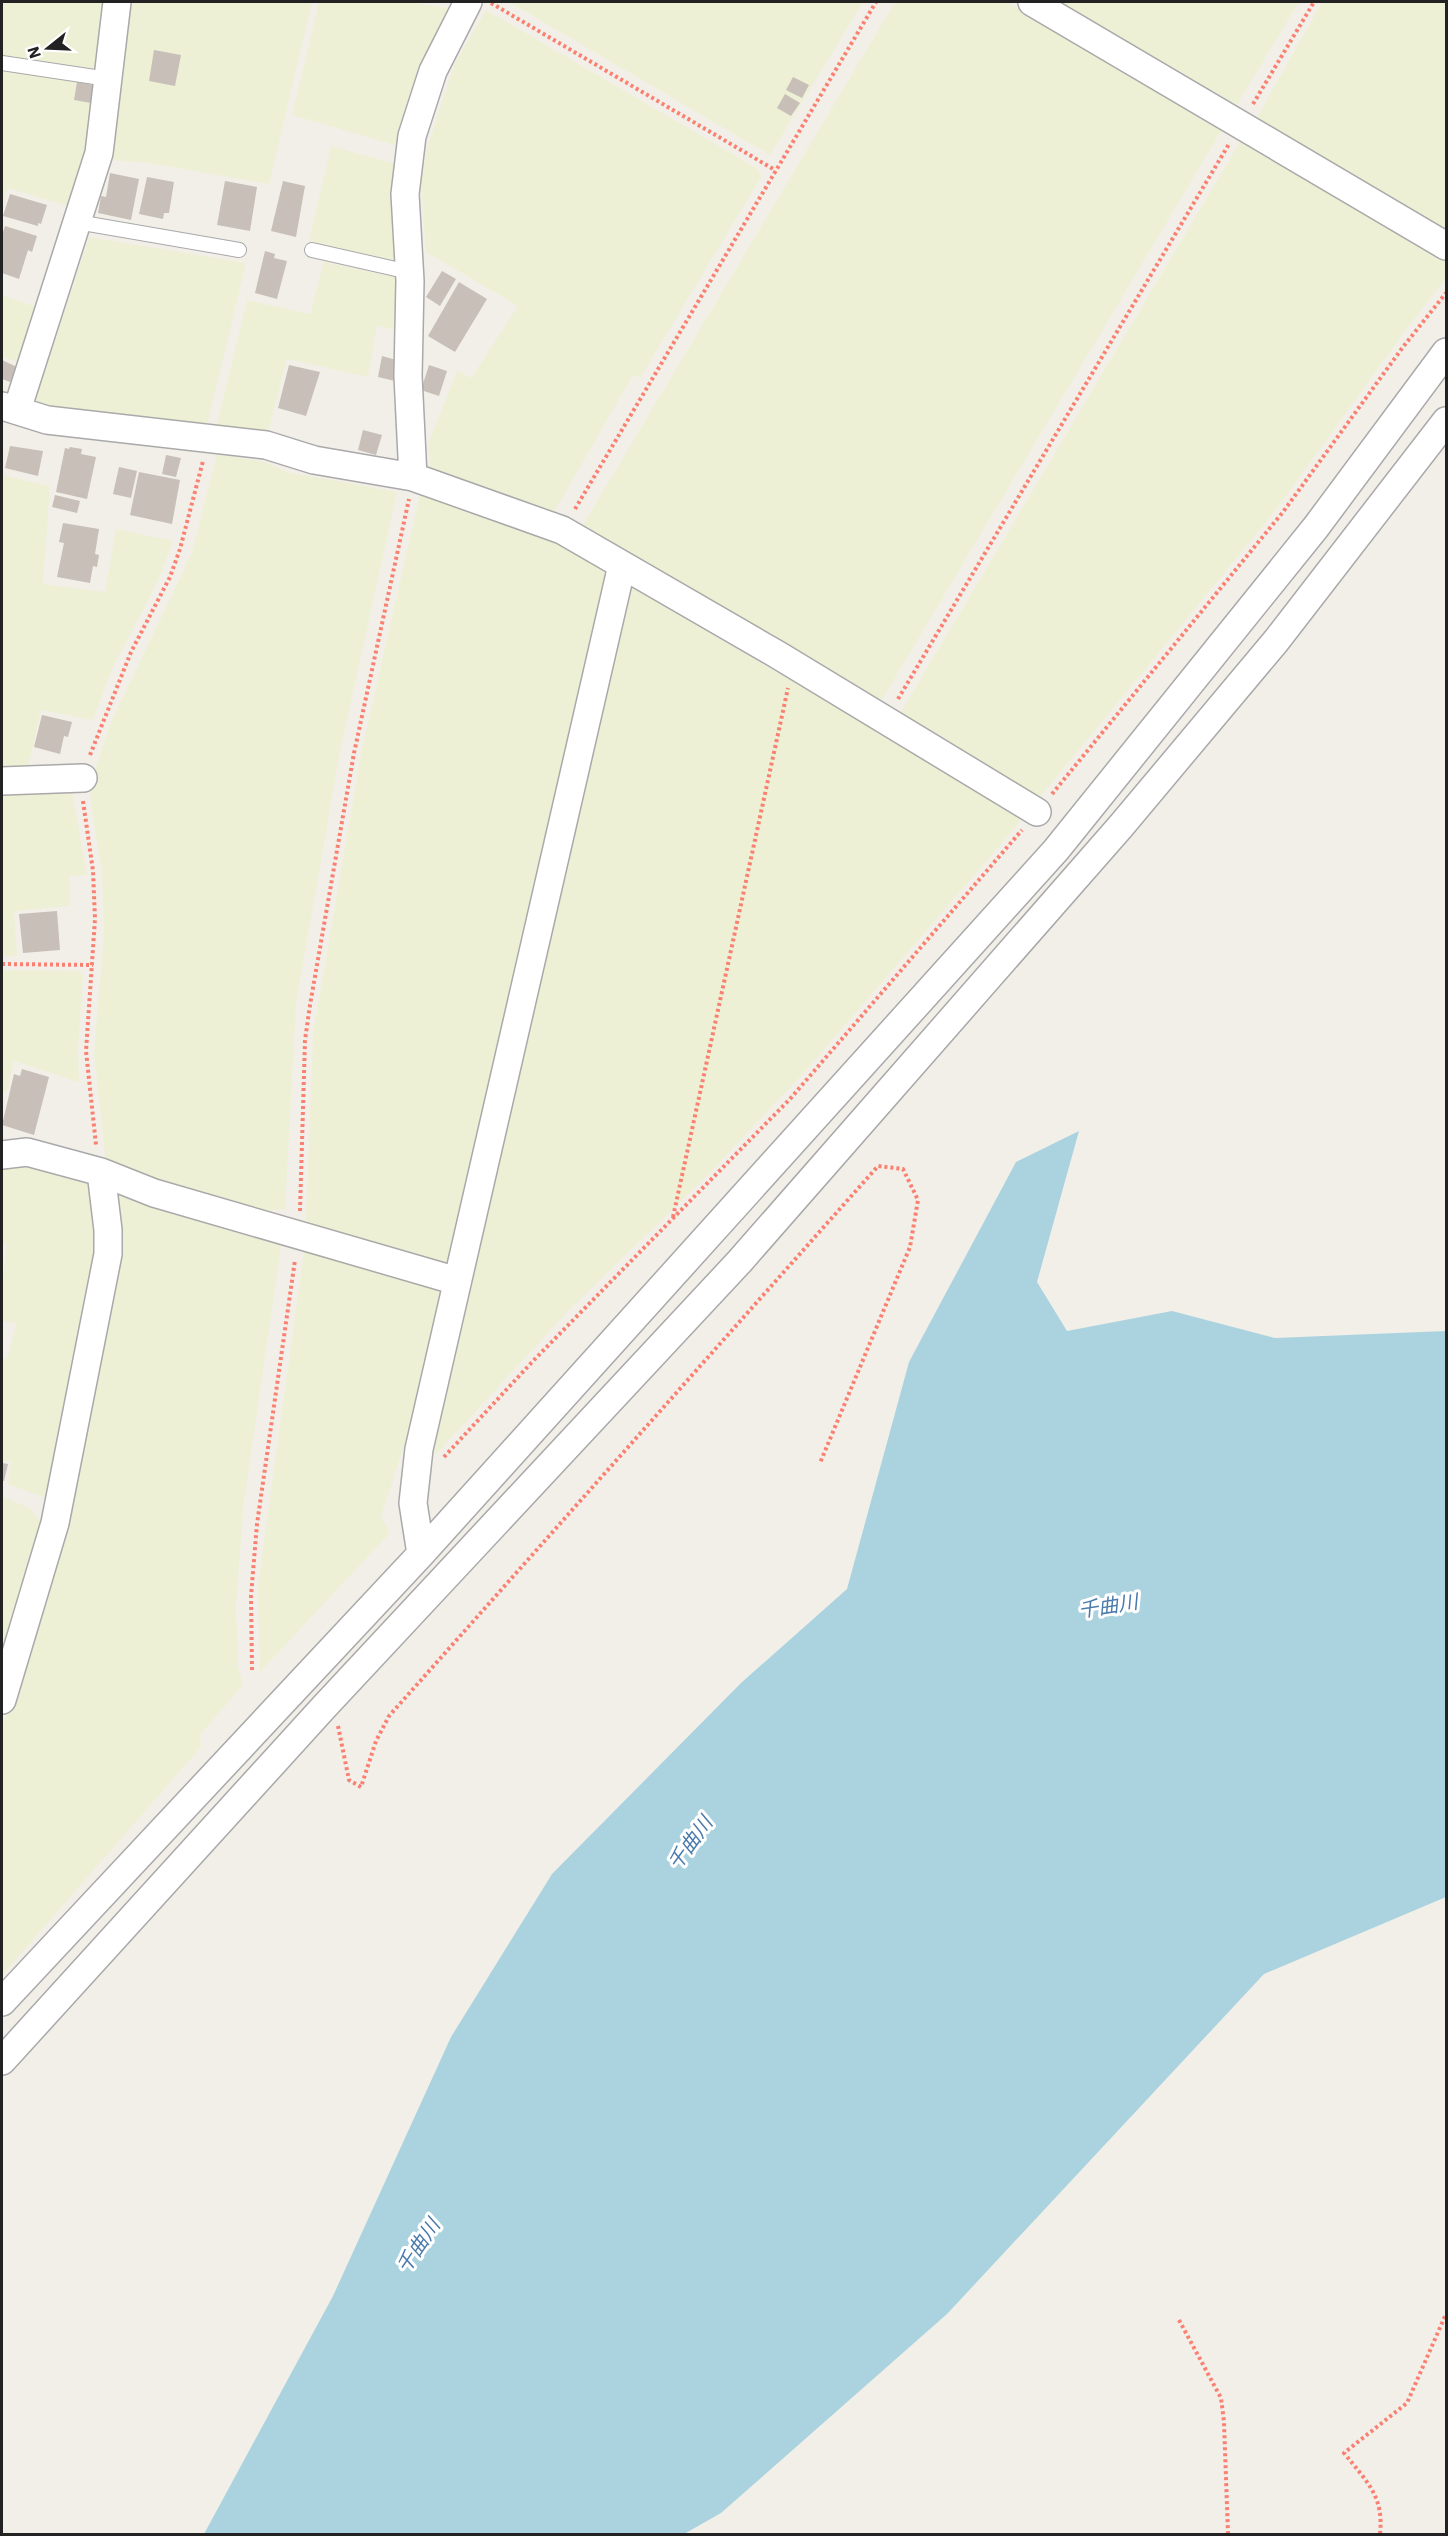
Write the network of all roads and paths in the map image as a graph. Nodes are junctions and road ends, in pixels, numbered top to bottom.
1 (117, 2) edge
2 (468, 2) edge
3 (488, 2) edge
4 (876, 2) edge
5 (1032, 2) edge
6 (1314, 2) edge
7 (2, 63) edge
8 (108, 79) junction
9 (1241, 124) junction
10 (775, 170) junction
11 (78, 222) junction
12 (1446, 246) edge
13 (239, 250) dead end
14 (312, 250) dead end
15 (409, 272) junction
16 (1446, 293) edge
17 (1446, 352) edge
18 (9, 408) edge
19 (1446, 421) edge
20 (207, 437) junction
21 (413, 477) junction
22 (562, 530) junction
23 (622, 565) junction
24 (794, 664) junction
25 (886, 721) junction
26 (83, 778) junction
27 (2, 781) edge
28 (1037, 812) junction
29 (2, 964) edge
30 (93, 965) junction
31 (2, 1155) edge
32 (101, 1173) junction
33 (673, 1218) junction
34 (299, 1233) junction
35 (457, 1281) junction
36 (820, 1463) dead end
37 (417, 1472) junction
38 (421, 1554) junction
39 (252, 1670) dead end
40 (4, 1685) edge
41 (324, 1707) junction
42 (2, 2002) edge
43 (2, 2061) edge
44 (1446, 2314) edge
45 (1179, 2320) dead end
46 (1228, 2535) edge
47 (1380, 2535) edge

1 - 8 street
2 - 15 street
3 - 10 path
4 - 10 path
5 - 9 street
6 - 9 path
7 - 8 lane
8 - 11 street
9 - 12 street
9 - 25 path
10 - 22 path
11 - 13 lane
11 - 18 street
14 - 15 lane
15 - 21 street
16 - 28 path
17 - 38 street
18 - 20 street
19 - 41 street
20 - 21 street
20 - 26 path
21 - 22 street
21 - 34 path
22 - 23 street
23 - 24 street
23 - 35 street
24 - 25 street
24 - 33 path
25 - 28 street
26 - 27 street
26 - 30 path
28 - 33 path
29 - 30 path
30 - 32 path
31 - 32 street
32 - 34 street
32 - 40 street
33 - 37 path
34 - 35 street
34 - 39 path
35 - 37 street
36 - 41 path
37 - 38 street
38 - 42 street
41 - 43 street
44 - 47 path
45 - 46 path

